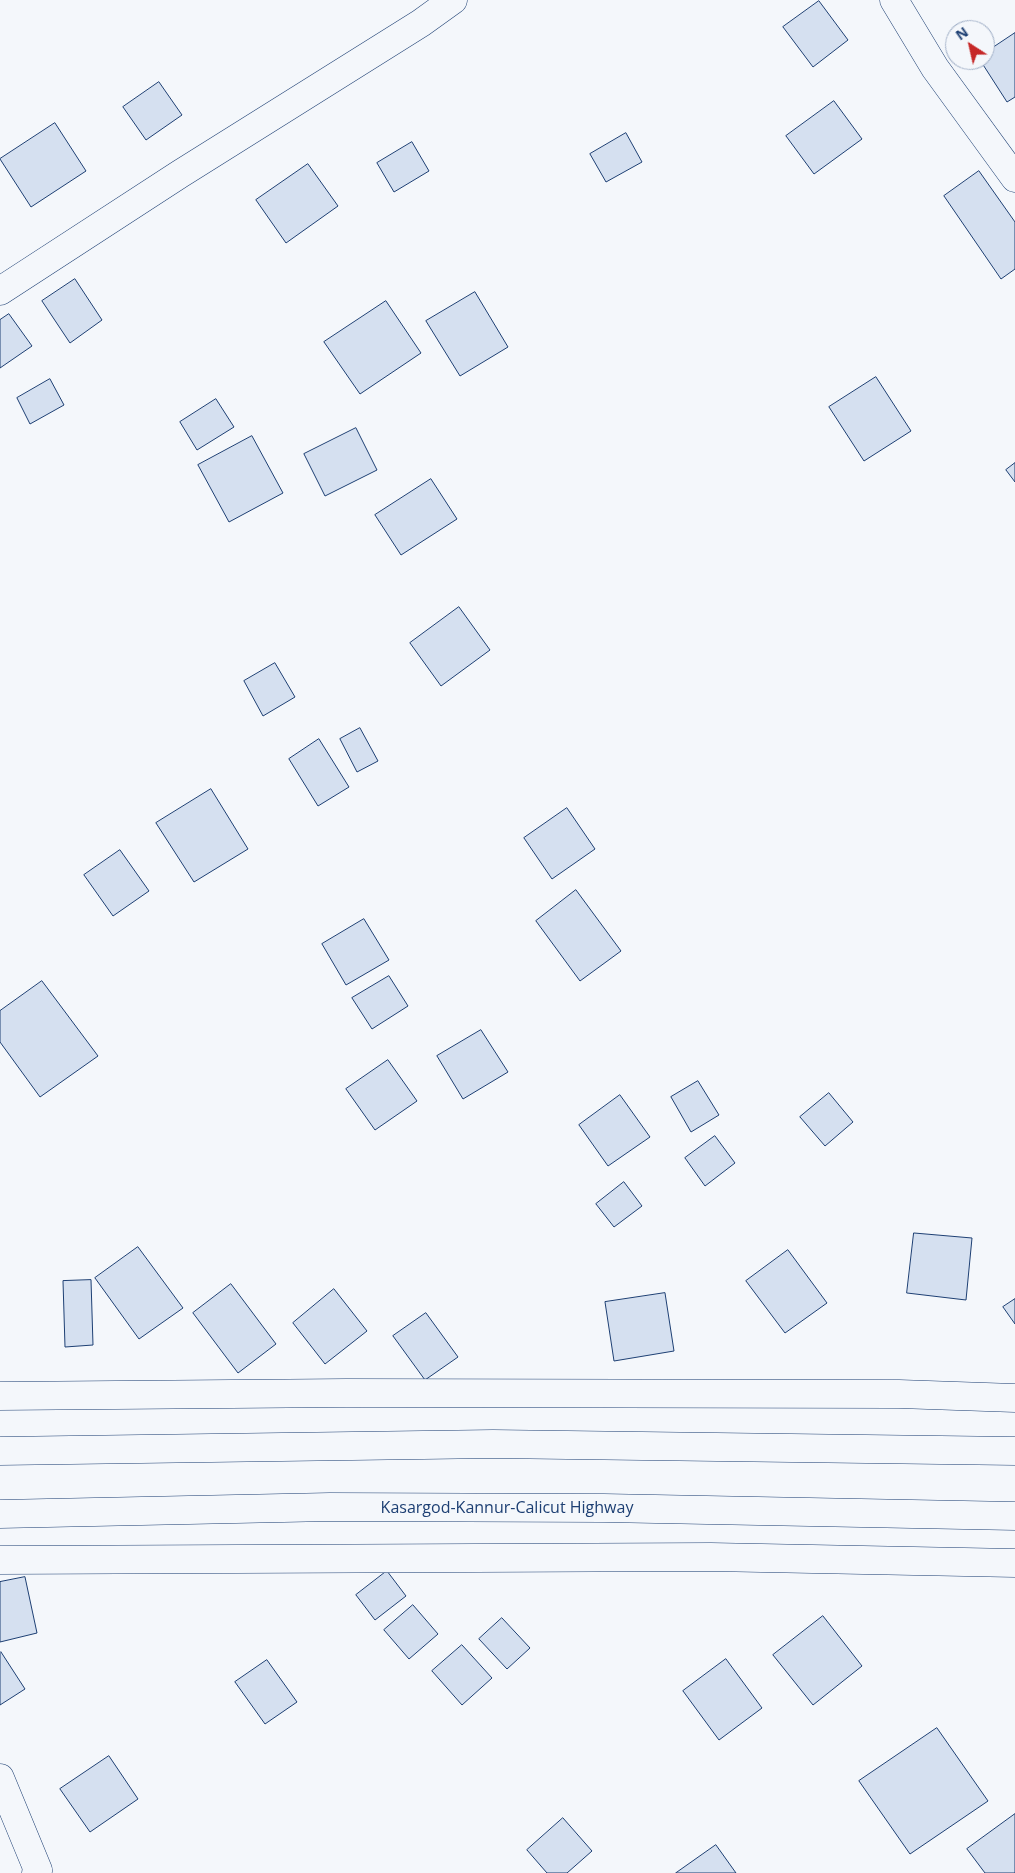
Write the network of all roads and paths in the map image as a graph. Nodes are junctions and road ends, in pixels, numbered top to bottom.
1 (453, 0) edge
2 (894, 0) edge
3 (1015, 178) edge
4 (0, 291) edge
5 (0, 1396) edge
6 (1015, 1398) edge
7 (0, 1451) edge
8 (1015, 1451) edge
9 (0, 1514) edge
10 (1015, 1516) edge
11 (0, 1560) edge
12 (1015, 1562) edge
13 (0, 1778) edge
14 (36, 1873) edge

1 - 4 main road
2 - 3 main road
5 - 6 main road
7 - 8 main road
9 - 10 main road, Kasargod-Kannur-Calicut Highway
11 - 12 main road
13 - 14 main road

